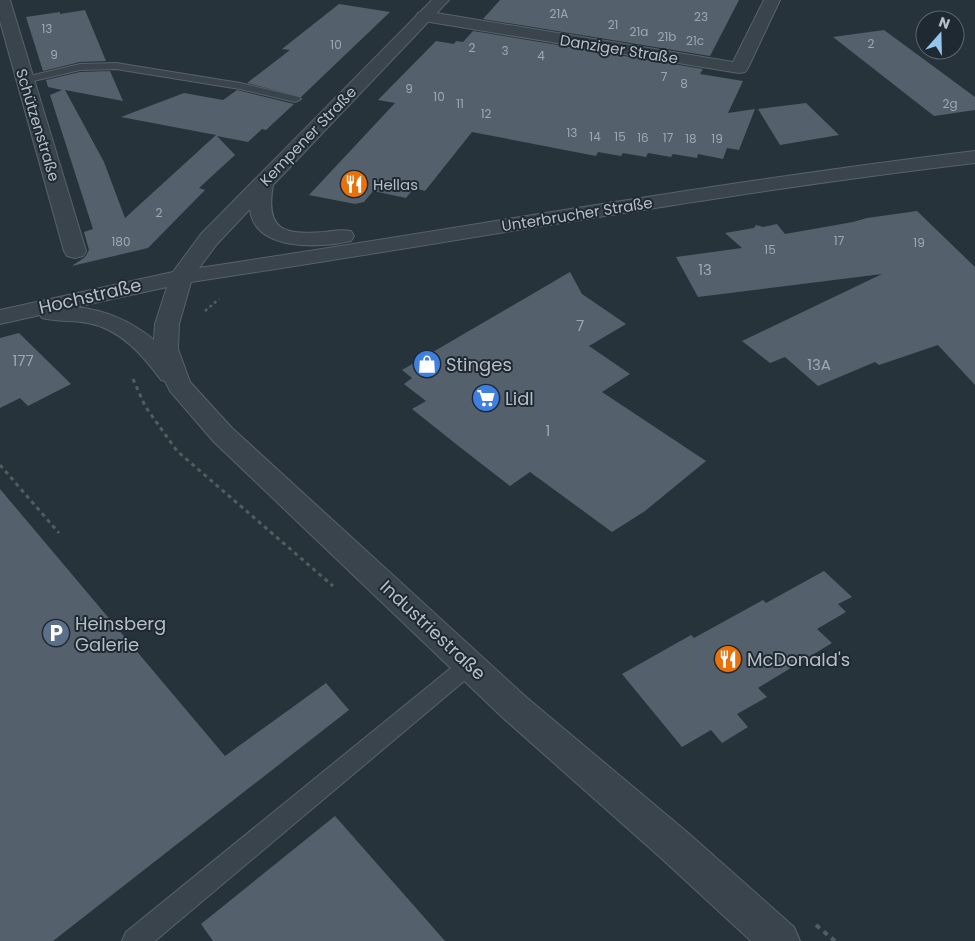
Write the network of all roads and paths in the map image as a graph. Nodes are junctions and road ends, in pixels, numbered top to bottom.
1 (441, 0) edge
2 (772, 0) edge
3 (2, 6) edge
4 (424, 16) junction
5 (25, 80) junction
6 (295, 99) dead end
7 (975, 157) edge
8 (262, 183) junction
9 (569, 215) junction
10 (75, 251) dead end
11 (180, 277) junction
12 (223, 296) dead end
13 (28, 310) junction
14 (202, 314) dead end
15 (0, 317) edge
16 (179, 385) junction
17 (0, 465) edge
18 (59, 533) dead end
19 (469, 665) junction
20 (813, 922) dead end
21 (135, 941) edge
22 (780, 941) edge
23 (835, 941) edge

1 - 4 street, Kempener Straße
2 - 4 street, Danziger Straße
3 - 5 street, Schützenstraße
4 - 8 street, Kempener Straße
5 - 6 lane
5 - 10 street, Schützenstraße
7 - 9 street, Unterbrucher Straße
8 - 9 street
8 - 11 street, Kempener Straße
9 - 11 street, Unterbrucher Straße
11 - 13 street, Hochstraße
11 - 16 street, Industriestraße
12 - 14 path
13 - 15 street, Hochstraße
13 - 16 street
16 - 19 street, Industriestraße
17 - 18 path
19 - 21 lane
19 - 22 street, Industriestraße
20 - 23 path

